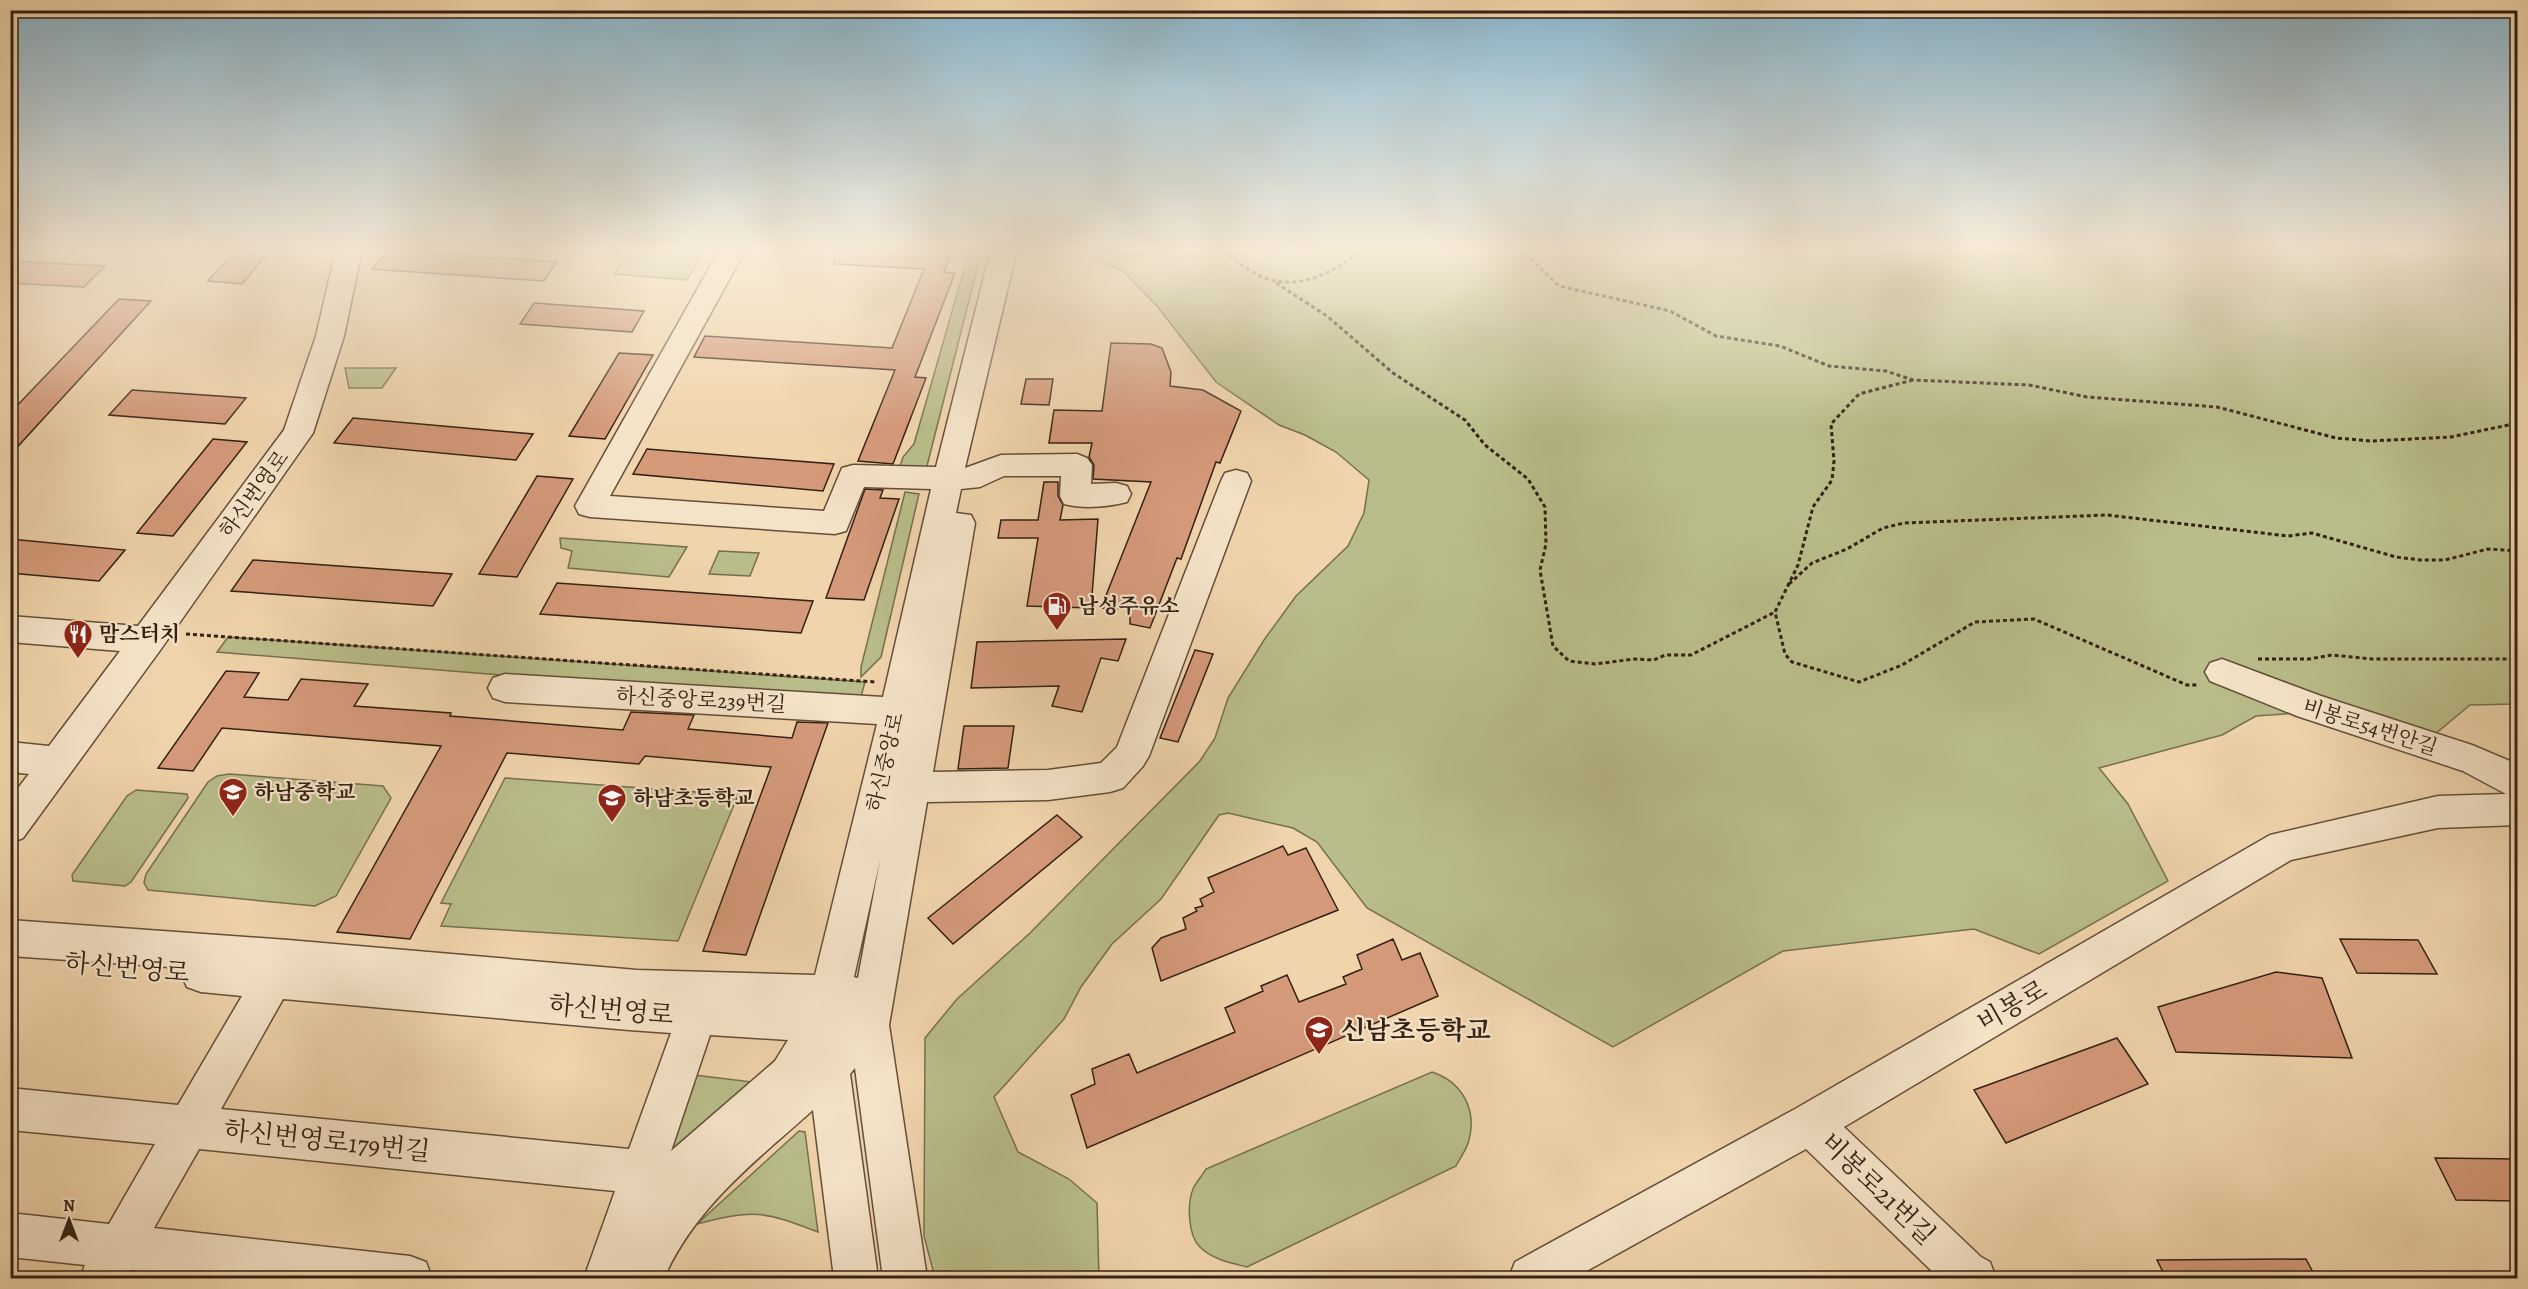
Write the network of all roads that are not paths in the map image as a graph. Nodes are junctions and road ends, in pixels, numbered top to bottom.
1 (336, 309) edge
2 (700, 309) edge
3 (992, 309) edge
4 (1005, 309) edge
5 (958, 479) junction
6 (1236, 481) dead end
7 (1116, 494) dead end
8 (10, 628) edge
9 (149, 640) junction
10 (2210, 679) road end
11 (505, 688) dead end
12 (901, 702) junction
13 (10, 758) edge
14 (59, 762) junction
15 (2517, 783) edge
16 (895, 789) junction
17 (2517, 809) edge
18 (10, 827) edge
19 (10, 938) edge
20 (10, 958) edge
21 (272, 981) junction
22 (827, 1009) junction
23 (873, 1010) junction
24 (696, 1017) junction
25 (828, 1068) junction
26 (10, 1109) edge
27 (1810, 1124) junction
28 (188, 1127) junction
29 (643, 1172) junction
30 (10, 1235) edge
31 (621, 1235) junction
32 (111, 1263) edge
33 (410, 1278) edge
34 (606, 1278) edge
35 (642, 1278) edge
36 (856, 1278) edge
37 (905, 1278) edge
38 (1531, 1278) edge
39 (1974, 1278) edge

1 - 9 street, 하신번영로
2 - 5 street
3 - 5 street, 하신중앙로
4 - 5 street, 하신중앙로
5 - 7 street
5 - 12 street, 하신중앙로
6 - 16 street
8 - 9 street
9 - 14 street, 하신번영로
10 - 15 street, 비봉로54번안길
11 - 12 street, 하신중앙로239번길
12 - 16 street, 하신중앙로
13 - 14 street
14 - 18 street, 하신번영로
16 - 22 street, 하신중앙로
16 - 23 street, 하신중앙로
17 - 27 street, 비봉로
19 - 22 street, 하신번영로
20 - 21 street, 하신번영로
21 - 24 street, 하신번영로
21 - 28 street
22 - 23 street, 하신번영로
22 - 24 street, 하신번영로
22 - 25 street, 하신중앙로
22 - 31 street
23 - 25 street
23 - 37 street, 하신중앙로
24 - 29 street
25 - 35 street
25 - 36 street, 하신중앙로
26 - 28 street, 하신번영로179번길
27 - 38 street, 비봉로
27 - 39 street, 비봉로21번길
28 - 29 street, 하신번영로179번길
28 - 32 street
29 - 31 street
30 - 32 street
31 - 34 street
32 - 33 street

